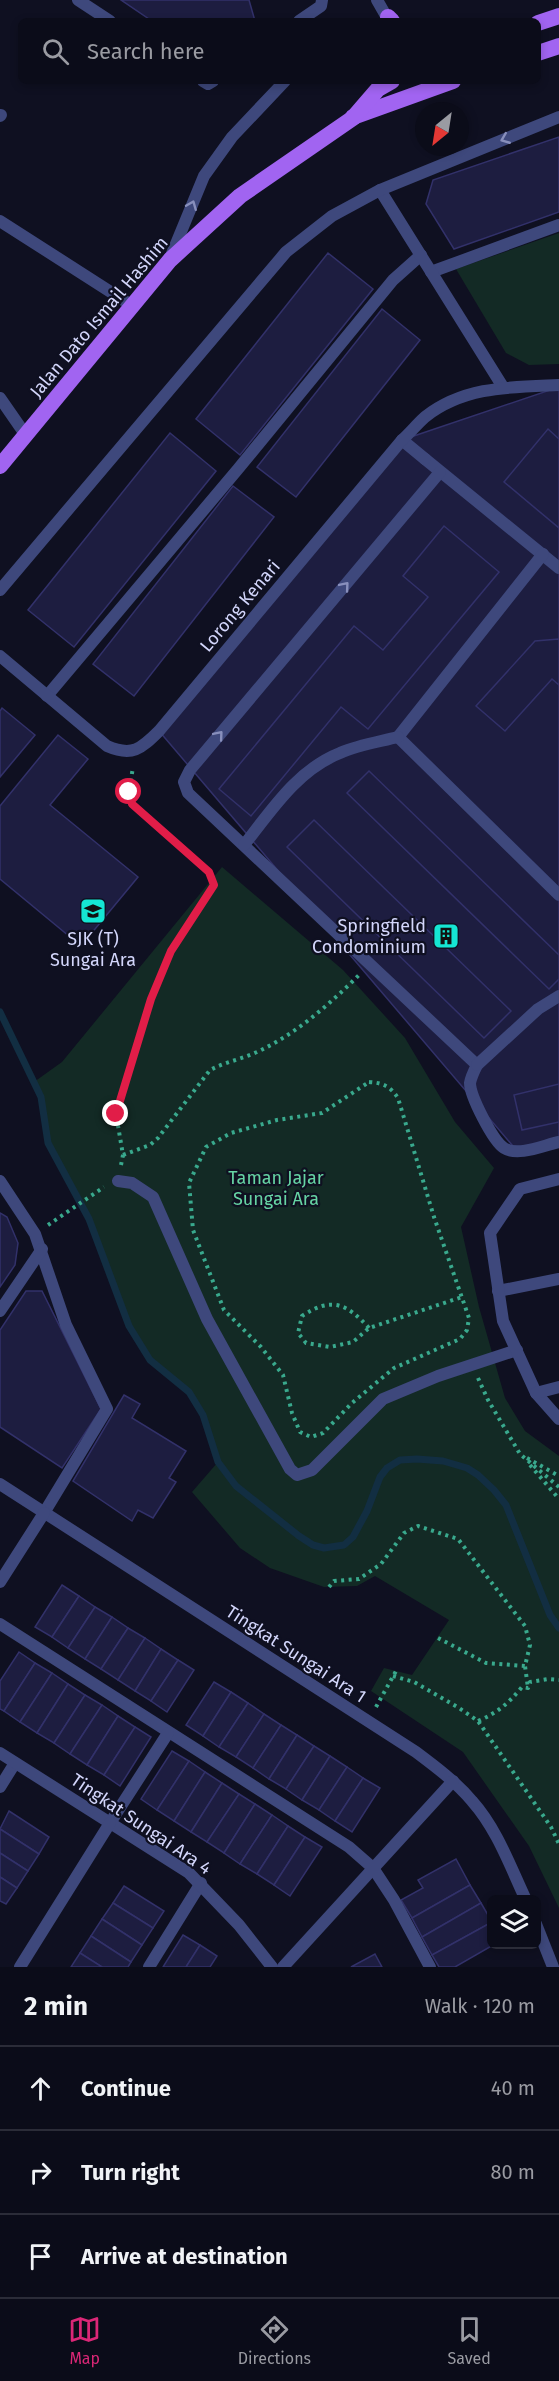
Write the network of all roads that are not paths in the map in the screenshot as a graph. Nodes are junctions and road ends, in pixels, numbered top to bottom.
1 (78, 0) edge
2 (322, 0) edge
3 (377, 0) edge
4 (559, 16) edge
5 (105, 18) edge
6 (303, 18) edge
7 (386, 18) edge
8 (541, 23) edge
9 (559, 46) edge
10 (541, 51) edge
11 (282, 84) edge
12 (387, 84) edge
13 (409, 84) edge
14 (428, 85) edge
15 (407, 98) junction
16 (559, 117) edge
17 (352, 118) junction
18 (381, 190) junction
19 (0, 221) edge
20 (559, 225) edge
21 (421, 255) junction
22 (170, 260) junction
23 (431, 272) junction
24 (131, 305) junction
25 (559, 385) edge
26 (502, 387) junction
27 (0, 398) edge
28 (26, 434) junction
29 (402, 440) junction
30 (0, 466) edge
31 (440, 472) junction
32 (543, 554) junction
33 (559, 568) edge
34 (0, 590) edge
35 (0, 656) edge
36 (47, 696) junction
37 (398, 737) junction
38 (244, 845) junction
39 (559, 895) edge
40 (559, 996) edge
41 (477, 1065) junction
42 (559, 1142) edge
43 (559, 1179) edge
44 (0, 1181) edge
45 (118, 1181) road end
46 (42, 1249) junction
47 (559, 1279) edge
48 (498, 1292) junction
49 (0, 1311) edge
50 (516, 1350) junction
51 (559, 1387) edge
52 (536, 1393) junction
53 (559, 1419) edge
54 (0, 1484) edge
55 (44, 1513) junction
56 (0, 1582) edge
57 (0, 1624) edge
58 (168, 1732) junction
59 (0, 1754) edge
60 (15, 1763) junction
61 (453, 1781) junction
62 (0, 1787) edge
63 (110, 1823) junction
64 (373, 1868) junction
65 (201, 1883) junction
66 (524, 1895) edge
67 (541, 1935) edge
68 (20, 1967) edge
69 (149, 1967) edge
70 (272, 1967) edge
71 (283, 1967) edge
72 (430, 1967) edge
73 (553, 1967) edge

1 - 5 street
2 - 6 street
3 - 7 street
4 - 8 main road
9 - 10 main road
22 -> 11 street
12 - 17 main road, Jalan Dato Ismail Hashim
13 - 15 main road
14 - 15 main road, Jalan Dato Ismail Hashim
15 - 17 main road, Jalan Dato Ismail Hashim
16 -> 18 street
17 - 22 main road, Jalan Dato Ismail Hashim
18 - 21 street
18 - 34 street
19 - 24 street
20 - 23 street
21 - 23 street
21 - 36 street
22 - 24 main road, Jalan Dato Ismail Hashim
23 - 26 street
24 - 28 main road, Jalan Dato Ismail Hashim
25 - 26 street, Lorong Kenari
26 - 29 street, Lorong Kenari
27 - 28 street
28 - 30 main road, Jalan Dato Ismail Hashim
29 - 31 street
29 - 36 street, Lorong Kenari
31 - 32 street
38 -> 31 street
32 - 33 street
32 - 37 street
35 - 36 street
37 - 38 street
37 - 39 street
38 - 41 street
40 - 41 street
41 - 42 street
43 - 48 street
44 - 46 street
45 - 50 street
46 - 49 street
46 - 55 street
47 - 48 street
48 - 50 street
50 - 52 street
51 - 52 street
52 - 53 street
54 - 55 street, Tingkat Sungai Ara 1
55 - 56 street
55 - 61 street, Tingkat Sungai Ara 1
57 - 58 street
58 - 63 street
58 - 64 street
59 - 60 street, Tingkat Sungai Ara 4
60 - 62 street
60 - 63 street, Tingkat Sungai Ara 4
61 - 64 street
61 - 66 street, Tingkat Sungai Ara 1
63 - 65 street, Tingkat Sungai Ara 4
63 - 68 street
64 - 71 street
64 - 72 street
65 - 69 street
65 - 70 street, Tingkat Sungai Ara 4
67 - 73 street

